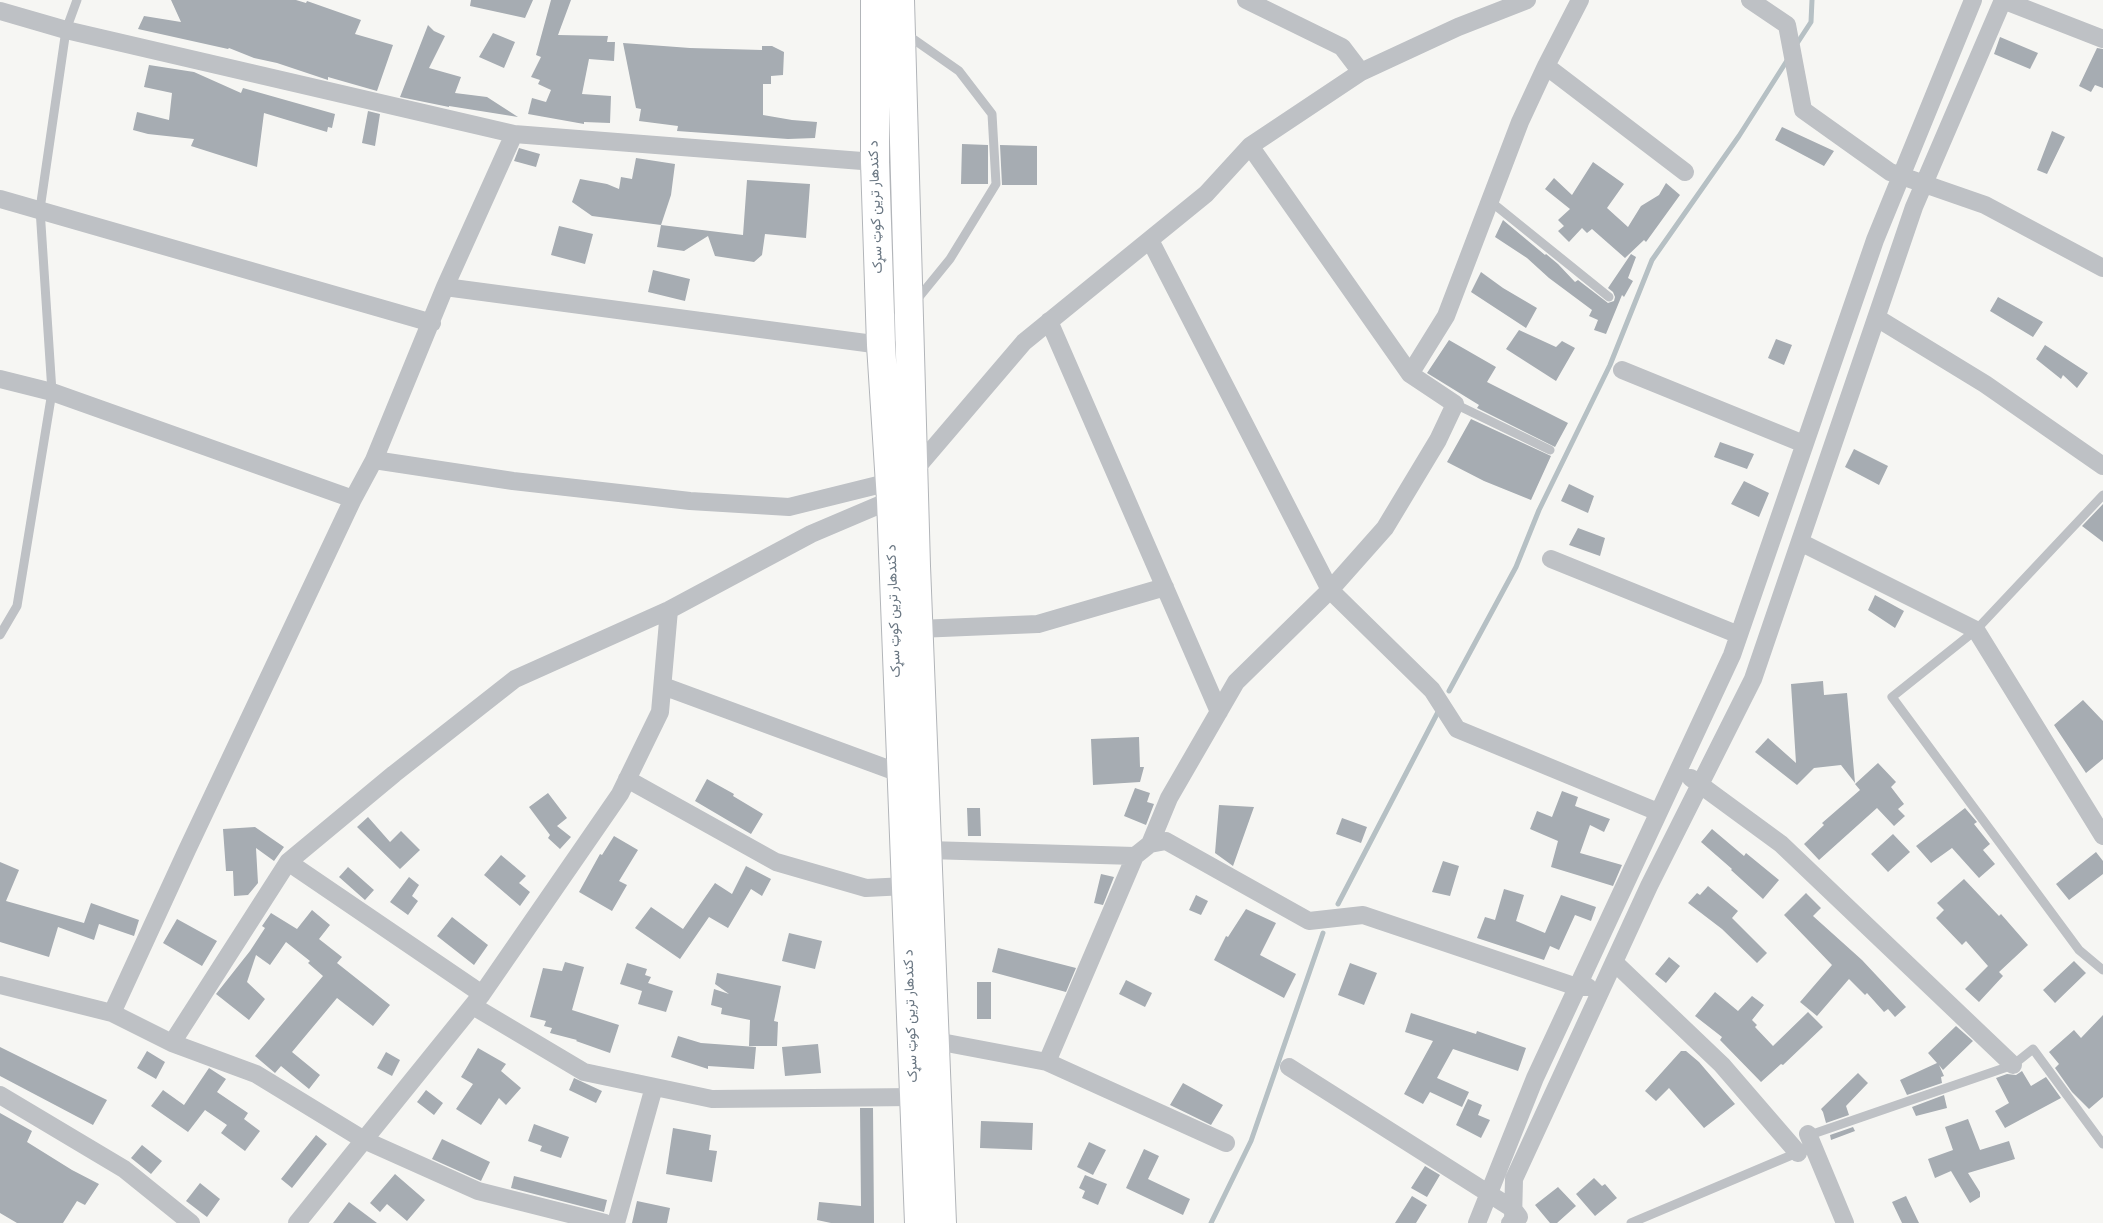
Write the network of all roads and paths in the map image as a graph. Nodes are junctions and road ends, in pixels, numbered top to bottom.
1 (77, 0) edge
2 (875, 0) edge
3 (900, 0) edge
4 (1246, 0) edge
5 (1527, 0) edge
6 (1580, 0) edge
7 (1750, 0) edge
8 (1973, 0) edge
9 (2003, 0) edge
10 (0, 11) edge
11 (66, 30) junction
12 (901, 30) junction
13 (2103, 39) edge
14 (1546, 66) junction
15 (1361, 72) junction
16 (514, 134) junction
17 (1250, 146) junction
18 (875, 162) junction
19 (1685, 172) dead end
20 (1901, 176) junction
21 (1924, 184) junction
22 (0, 199) edge
23 (1490, 201) junction
24 (40, 209) junction
25 (1150, 240) junction
26 (2103, 268) edge
27 (445, 287) junction
28 (1609, 297) dead end
29 (909, 310) junction
30 (1877, 318) junction
31 (1049, 321) junction
32 (432, 323) junction
33 (882, 345) junction
34 (1622, 370) dead end
35 (1410, 374) junction
36 (0, 379) edge
37 (52, 392) junction
38 (1455, 404) junction
39 (1804, 444) junction
40 (1550, 450) dead end
41 (374, 460) junction
42 (2103, 466) edge
43 (898, 485) junction
44 (2103, 495) edge
45 (353, 499) junction
46 (1800, 542) junction
47 (1551, 559) dead end
48 (1165, 588) junction
49 (1330, 590) junction
50 (669, 610) junction
51 (918, 629) junction
52 (1976, 630) junction
53 (0, 635) edge
54 (1739, 635) junction
55 (663, 686) junction
56 (1219, 712) junction
57 (1678, 770) junction
58 (902, 774) junction
59 (627, 779) junction
60 (1700, 784) junction
61 (1658, 812) junction
62 (2103, 836) edge
63 (1150, 844) junction
64 (928, 850) junction
65 (1135, 856) junction
66 (288, 862) junction
67 (906, 886) junction
68 (1614, 962) junction
69 (2103, 970) edge
70 (0, 985) edge
71 (1577, 987) junction
72 (1602, 987) junction
73 (477, 1000) junction
74 (112, 1013) junction
75 (936, 1041) junction
76 (172, 1043) junction
77 (1047, 1062) junction
78 (2013, 1064) junction
79 (1290, 1066) dead end
80 (654, 1086) junction
81 (0, 1095) edge
82 (915, 1097) junction
83 (1808, 1134) junction
84 (364, 1140) junction
85 (1226, 1143) dead end
86 (2103, 1144) edge
87 (1798, 1153) junction
88 (1490, 1194) junction
89 (1516, 1218) edge
90 (190, 1223) edge
91 (297, 1223) edge
92 (605, 1223) edge
93 (616, 1223) edge
94 (919, 1223) edge
95 (942, 1223) edge
96 (1477, 1223) edge
97 (1631, 1223) edge
98 (1845, 1223) edge

1 - 11 lane
2 - 18 main road, د کندهار ترين کوټ سړک
3 - 12 main road, د کندهار ترين کوټ سړک
4 - 15 street
5 - 15 street
6 - 14 street
7 - 20 street
8 - 20 street
9 - 13 street
9 - 21 street
10 - 11 street
11 - 16 street
11 - 24 lane
12 - 29 main road, د کندهار ترين کوټ سړک
12 - 29 lane
14 - 19 street
14 - 23 street
15 - 17 street
16 - 18 street
16 - 27 street
17 - 25 street
17 - 35 street
18 - 33 main road, د کندهار ترين کوټ سړک
20 - 21 street
20 - 39 street
21 - 26 street
21 - 30 street
22 - 24 street
23 - 28 lane
23 - 35 street
24 - 32 street
24 - 37 lane
25 - 31 street
25 - 49 street
27 - 32 street
27 - 33 street
29 - 33 street
29 - 43 main road, د کندهار ترين کوټ سړک
30 - 42 street
30 - 46 street
31 - 43 street
31 - 48 street
32 - 41 street
33 - 43 main road, د کندهار ترين کوټ سړک
34 - 39 street
35 - 38 street
36 - 37 street
37 - 45 street
37 - 53 lane
38 - 40 lane
38 - 49 street
39 - 54 street
41 - 43 street
41 - 45 street
43 - 50 street
43 - 51 main road, د کندهار ترين کوټ سړک
43 - 58 main road, د کندهار ترين کوټ سړک
44 - 52 lane
45 - 74 street
46 - 52 street
46 - 60 street
47 - 54 street
48 - 51 street
48 - 56 street
49 - 56 street
49 - 61 street
50 - 55 street
50 - 66 street
51 - 64 main road, د کندهار ترين کوټ سړک
52 - 62 street
52 - 69 lane
54 - 57 street
55 - 58 street
55 - 59 street
56 - 63 street
57 - 60 street
57 - 61 street
58 - 67 main road, د کندهار ترين کوټ سړک
59 - 67 street
59 - 73 street
60 - 68 street
60 - 78 street
61 - 71 street
63 - 65 street
63 - 71 street
64 - 65 street
64 - 75 main road, د کندهار ترين کوټ سړک
65 - 77 street
66 - 73 street
66 - 76 street
67 - 82 main road, د کندهار ترين کوټ سړک
68 - 72 street
68 - 87 street
70 - 74 street
71 - 72 street
71 - 88 street
72 - 89 street
73 - 80 street
73 - 84 street
74 - 76 street
75 - 77 street
75 - 95 main road, د کندهار ترين کوټ سړک
76 - 84 street
77 - 85 street
78 - 83 lane
78 - 86 lane
79 - 88 street
80 - 82 street
80 - 93 street
81 - 90 street
82 - 94 main road, د کندهار ترين کوټ سړک
83 - 87 lane
83 - 98 street
84 - 91 street
84 - 92 street
87 - 97 lane
88 - 89 street
88 - 96 street

